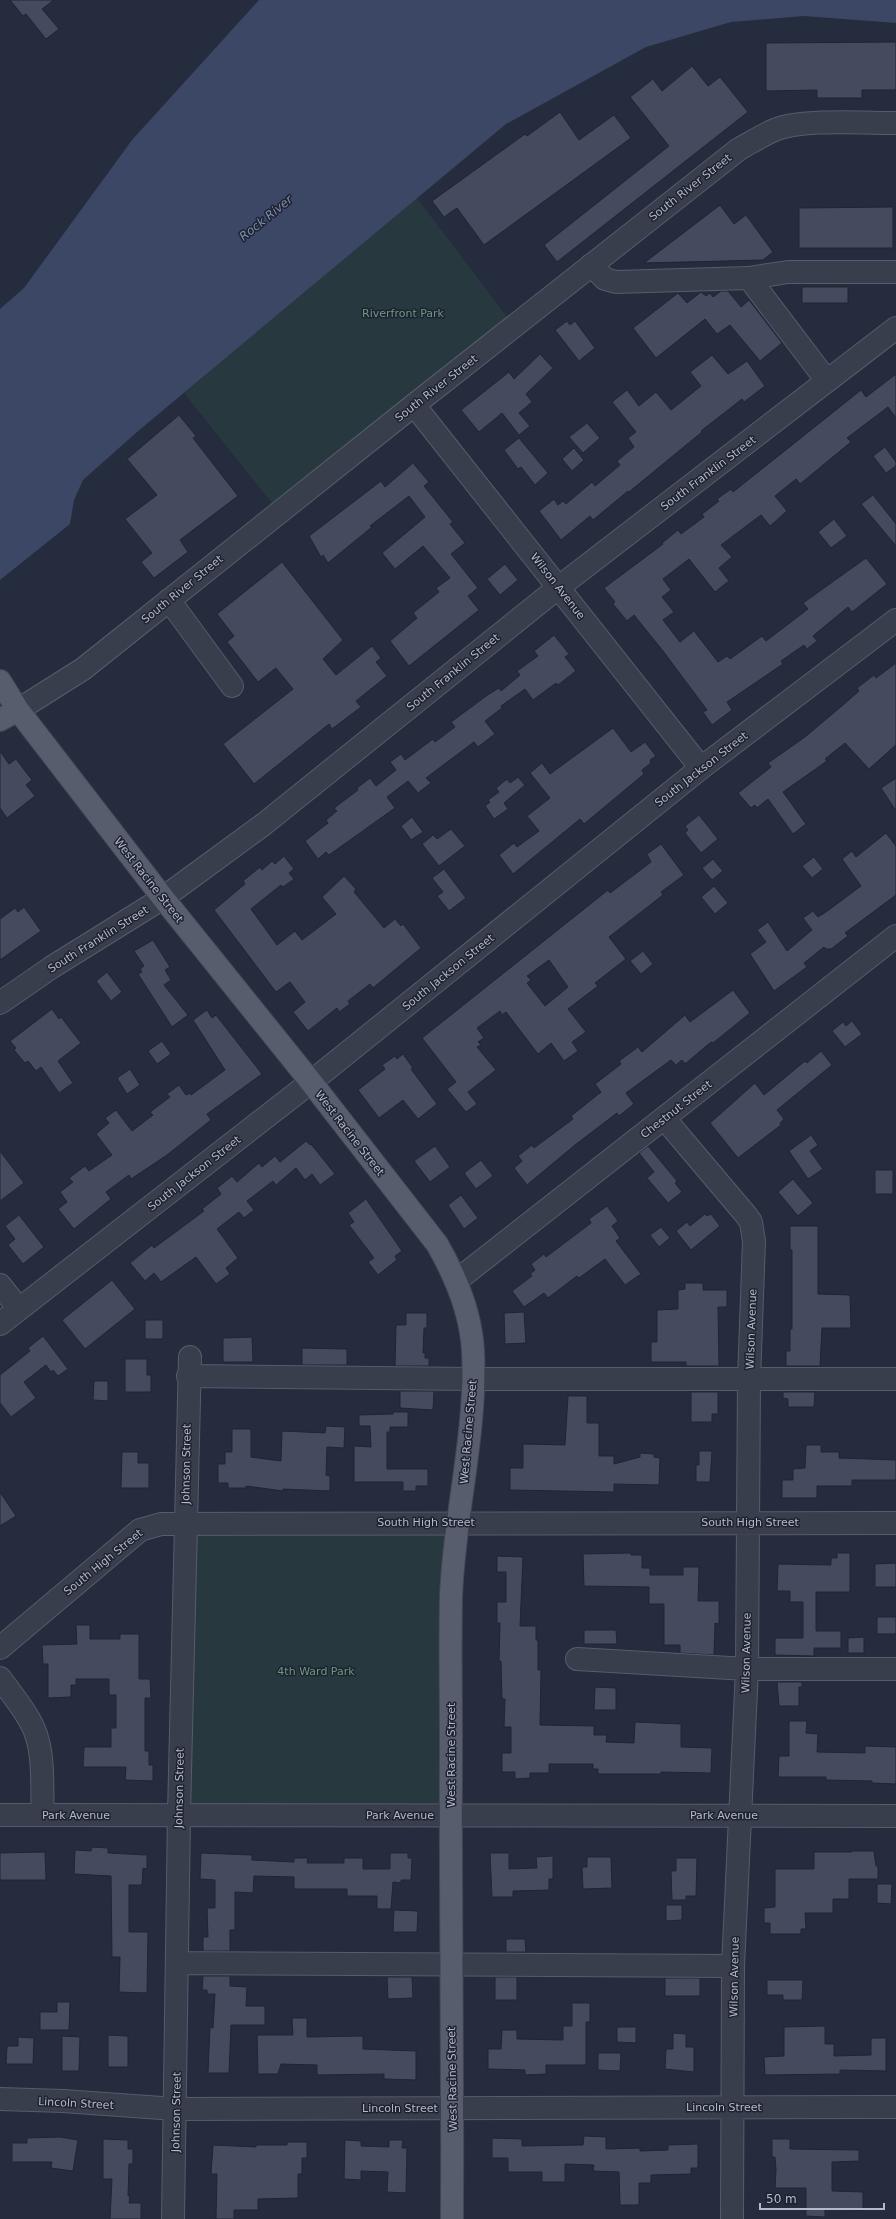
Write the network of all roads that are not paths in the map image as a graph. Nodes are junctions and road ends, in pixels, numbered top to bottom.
1 (896, 123) edge
2 (591, 265) junction
3 (896, 272) edge
4 (749, 278) junction
5 (896, 328) edge
6 (827, 381) junction
7 (414, 405) junction
8 (559, 586) junction
9 (169, 600) junction
10 (896, 620) edge
11 (0, 681) edge
12 (232, 686) dead end
13 (9, 715) edge
14 (701, 768) junction
15 (163, 898) junction
16 (896, 936) edge
17 (0, 1003) edge
18 (311, 1082) junction
19 (664, 1118) junction
20 (456, 1281) junction
21 (0, 1285) edge
22 (19, 1308) junction
23 (0, 1324) edge
24 (473, 1379) junction
25 (896, 1379) edge
26 (749, 1380) junction
27 (185, 1522) junction
28 (458, 1522) junction
29 (748, 1522) junction
30 (896, 1523) edge
31 (0, 1648) edge
32 (577, 1659) dead end
33 (746, 1669) junction
34 (896, 1669) edge
35 (0, 1678) edge
36 (179, 1814) junction
37 (0, 1815) edge
38 (43, 1815) junction
39 (739, 1815) junction
40 (451, 1816) junction
41 (896, 1816) edge
42 (177, 1963) junction
43 (450, 1965) junction
44 (733, 1966) junction
45 (0, 2099) edge
46 (732, 2107) junction
47 (896, 2107) edge
48 (453, 2108) junction
49 (176, 2109) junction
50 (173, 2219) edge
51 (452, 2219) edge
52 (732, 2219) edge

1 - 2 street, South River Street
2 - 4 street
2 - 7 street, South River Street
3 - 4 street
4 - 6 street
5 - 6 street, South Franklin Street
6 - 8 street, South Franklin Street
7 - 8 street, Wilson Avenue
7 - 9 street, South River Street
8 - 14 street, Wilson Avenue
8 - 15 street, South Franklin Street
9 - 12 street
9 - 13 street, South River Street
10 - 14 street, South Jackson Street
11 - 13 main road, West Racine Street
13 - 15 main road, West Racine Street
14 - 18 street, South Jackson Street
15 - 17 street, South Franklin Street
15 - 18 main road, West Racine Street
16 - 19 street, Chestnut Street
18 - 20 main road, West Racine Street
18 - 22 street, South Jackson Street
19 - 20 street, Chestnut Street
19 - 26 street, Wilson Avenue
20 - 24 main road, West Racine Street
21 - 22 street
22 - 23 street, South Jackson Street
24 - 26 street
24 - 27 street, Johnson Street
24 - 28 main road, West Racine Street
25 - 26 street
26 - 29 street, Wilson Avenue
27 - 28 street, South High Street
27 - 31 street, South High Street
27 - 36 street, Johnson Street
28 - 29 street, South High Street
28 - 40 main road, West Racine Street
29 - 30 street, South High Street
29 - 33 street, Wilson Avenue
32 - 33 street
33 - 34 street
33 - 39 street, Wilson Avenue
35 - 38 street
36 - 38 street, Park Avenue
36 - 40 street, Park Avenue
36 - 42 street, Johnson Street
37 - 38 street, Park Avenue
39 - 40 street, Park Avenue
39 - 41 street, Park Avenue
39 - 44 street, Wilson Avenue
40 - 43 main road, West Racine Street
42 - 43 street
42 - 49 street, Johnson Street
43 - 44 street
43 - 48 main road, West Racine Street
44 - 46 street, Wilson Avenue
45 - 49 street, Lincoln Street
46 - 47 street, Lincoln Street
46 - 48 street, Lincoln Street
46 - 52 street, Wilson Avenue
48 - 49 street, Lincoln Street
48 - 51 main road, West Racine Street
49 - 50 street, Johnson Street

